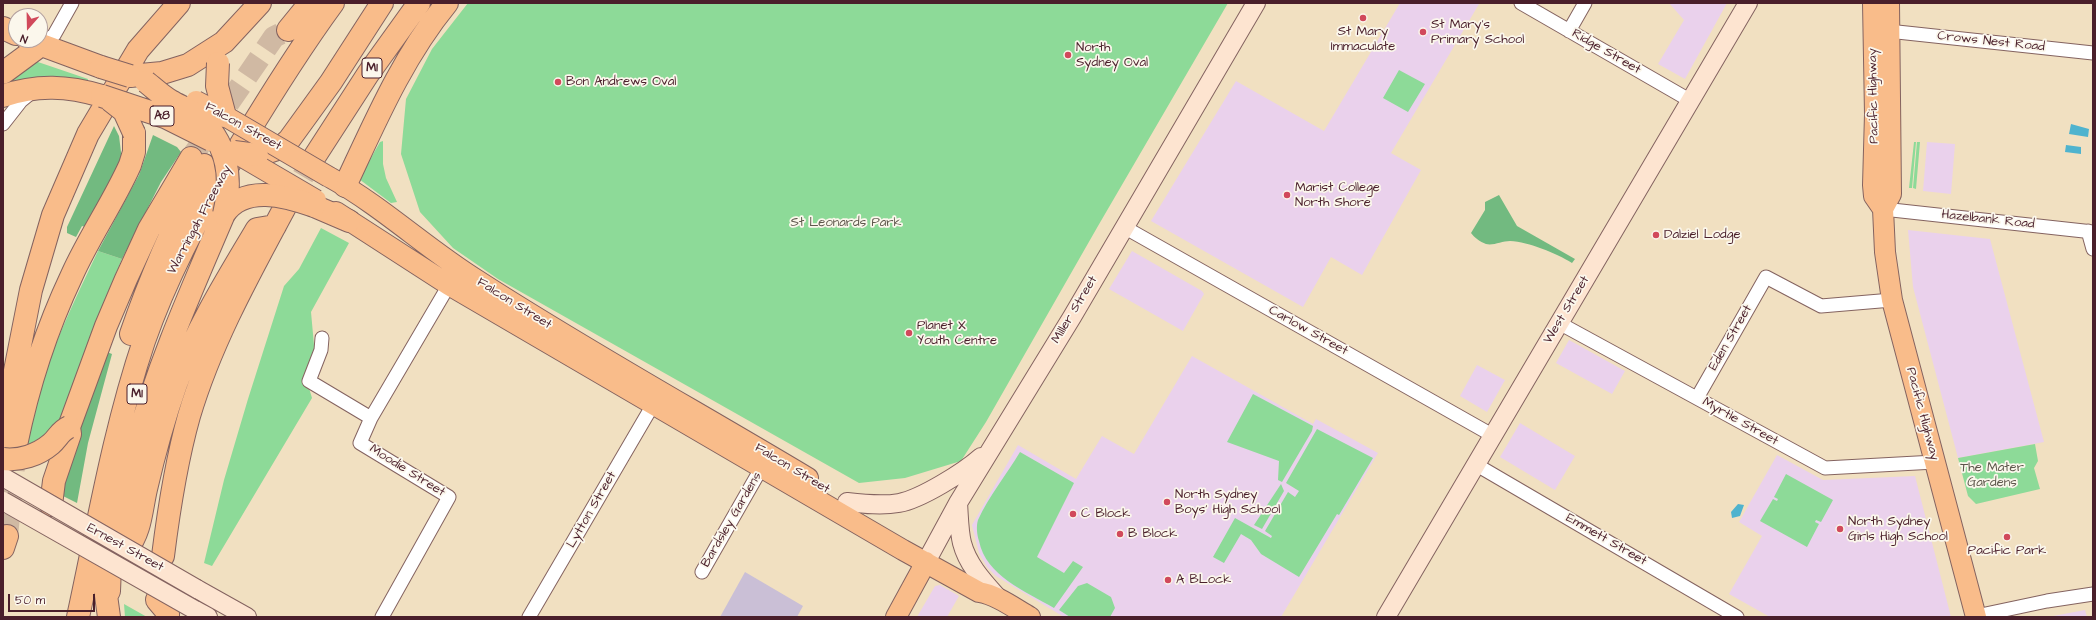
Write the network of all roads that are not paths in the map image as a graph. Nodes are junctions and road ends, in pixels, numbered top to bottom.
1 (72, 3) edge
2 (179, 3) edge
3 (260, 3) edge
4 (310, 3) edge
5 (333, 3) edge
6 (344, 3) edge
7 (382, 3) edge
8 (419, 3) edge
9 (447, 3) edge
10 (1256, 3) edge
11 (1521, 3) edge
12 (1585, 3) edge
13 (1748, 3) edge
14 (1872, 3) edge
15 (1889, 3) edge
16 (59, 26) junction
17 (288, 30) tunnel mouth
18 (1569, 31) junction
19 (1888, 31) junction
20 (48, 37) edge
21 (48, 47) edge
22 (28, 48) edge
23 (217, 52) junction
24 (2093, 53) edge
25 (71, 56) junction
26 (3, 73) edge
27 (138, 79) junction
28 (41, 87) junction
29 (93, 93) junction
30 (3, 96) edge
31 (1691, 101) junction
32 (225, 116) junction
33 (264, 122) dead end
34 (3, 124) edge
35 (227, 148) junction
36 (280, 148) junction
37 (257, 155) junction
38 (315, 156) tunnel mouth
39 (277, 176) junction
40 (337, 181) junction
41 (317, 203) junction
42 (285, 206) tunnel mouth
43 (1883, 209) junction
44 (219, 210) junction
45 (349, 221) joint
46 (275, 226) junction
47 (1124, 227) junction
48 (2090, 232) edge
49 (2093, 249) edge
50 (449, 285) junction
51 (1892, 300) junction
52 (1559, 323) junction
53 (322, 338) dead end
54 (1697, 398) junction
55 (654, 403) junction
56 (371, 418) junction
57 (70, 424) junction
58 (1492, 435) junction
59 (6, 442) edge
60 (992, 448) junction
61 (113, 459) junction
62 (1935, 462) junction
63 (1475, 464) junction
64 (762, 467) junction
65 (3, 477) edge
66 (3, 501) edge
67 (847, 502) junction
68 (958, 503) junction
69 (51, 505) junction
70 (90, 508) dead end
71 (120, 526) dead end
72 (127, 549) junction
73 (92, 552) junction
74 (163, 556) dead end
75 (928, 556) junction
76 (702, 572) dead end
77 (76, 588) dead end
78 (2093, 594) edge
79 (994, 596) junction
80 (110, 608) edge
81 (202, 613) edge
82 (1976, 616) edge
83 (70, 617) edge
84 (78, 617) edge
85 (247, 617) edge
86 (382, 617) edge
87 (529, 617) edge
88 (896, 617) edge
89 (1030, 617) edge
90 (1387, 617) edge
91 (1737, 617) edge

1 - 16 street
2 - 59 highway
3 - 23 highway
4 - 17 highway
5 - 61 highway, Warringah Freeway
6 - 33 highway
7 - 36 highway, A8
8 - 38 highway, M1
9 - 40 highway
10 - 47 main road, Miller Street
11 - 18 street, Ridge Street
12 - 18 street
13 - 31 main road, West Street
14 - 43 main road, Pacific Highway
15 - 19 main road, Pacific Highway
16 - 20 street
16 - 25 street
18 - 31 street, Ridge Street
19 - 24 street, Crows Nest Road
19 - 43 main road, Pacific Highway
21 - 25 highway, Falcon Street / A8
22 - 26 highway
23 - 27 highway
23 - 32 highway, bridge
25 - 27 highway, Falcon Street / A8, bridge
27 - 32 main road, Falcon Street / A8, bridge
27 - 35 highway, bridge
28 - 29 highway, A8
28 - 30 highway, A8
28 - 34 street
29 - 35 highway, A8, bridge
29 - 59 highway, A8, bridge
31 - 52 main road, West Street
32 - 36 main road, Falcon Street, bridge
32 - 37 main road, bridge
35 - 37 highway, A8, bridge
35 - 39 main road, Falcon Street, bridge
35 - 44 highway, bridge
36 - 37 highway, A8
36 - 40 main road, Falcon Street, bridge
37 - 39 main road, bridge
39 - 41 main road, Falcon Street, bridge
40 - 41 main road
40 - 67 main road, Falcon Street
41 - 44 highway, bridge
41 - 45 highway
42 - 46 highway
43 - 48 street, Hazelbank Road
43 - 51 main road, Pacific Highway
44 - 71 highway
44 - 80 highway, Warringah Freeway / M1
45 - 50 main road, Falcon Street
46 - 72 highway
46 - 74 highway
47 - 58 street, Carlow Street
47 - 60 main road, Miller Street
48 - 49 street
50 - 55 main road, Falcon Street
50 - 56 street, Moodie Street
51 - 54 street, Eden Street
51 - 62 main road, Pacific Highway
52 - 54 street, Myrtle Street
52 - 58 main road, West Street
53 - 56 street
54 - 62 street, Myrtle Street
55 - 64 main road, Falcon Street
55 - 87 street, Lytton Street
56 - 86 street, Moodie Street
57 - 59 highway, bridge
57 - 69 highway
57 - 70 highway, Warringah Freeway / M1
58 - 63 main road, West Street
60 - 67 main road
60 - 68 main road, Miller Street
61 - 80 highway, Warringah Freeway
61 - 84 highway, Warringah Freeway
62 - 82 main road, Pacific Highway
63 - 90 main road, West Street
63 - 91 street, Emmett Street
64 - 75 main road, Falcon Street
64 - 76 street, Bardsley Gardens
65 - 69 main road, Ernest Street, bridge
66 - 73 main road, Ernest Street, bridge
67 - 75 main road, Falcon Street
68 - 75 main road, Miller Street
68 - 79 main road
69 - 72 main road, Ernest Street, bridge
69 - 73 main road, bridge
72 - 73 main road
72 - 85 main road, Ernest Street, bridge
73 - 81 main road, Ernest Street, bridge
75 - 79 main road, Falcon Street
75 - 88 main road, Miller Street
77 - 83 highway
78 - 82 street
79 - 89 main road, Falcon Street

